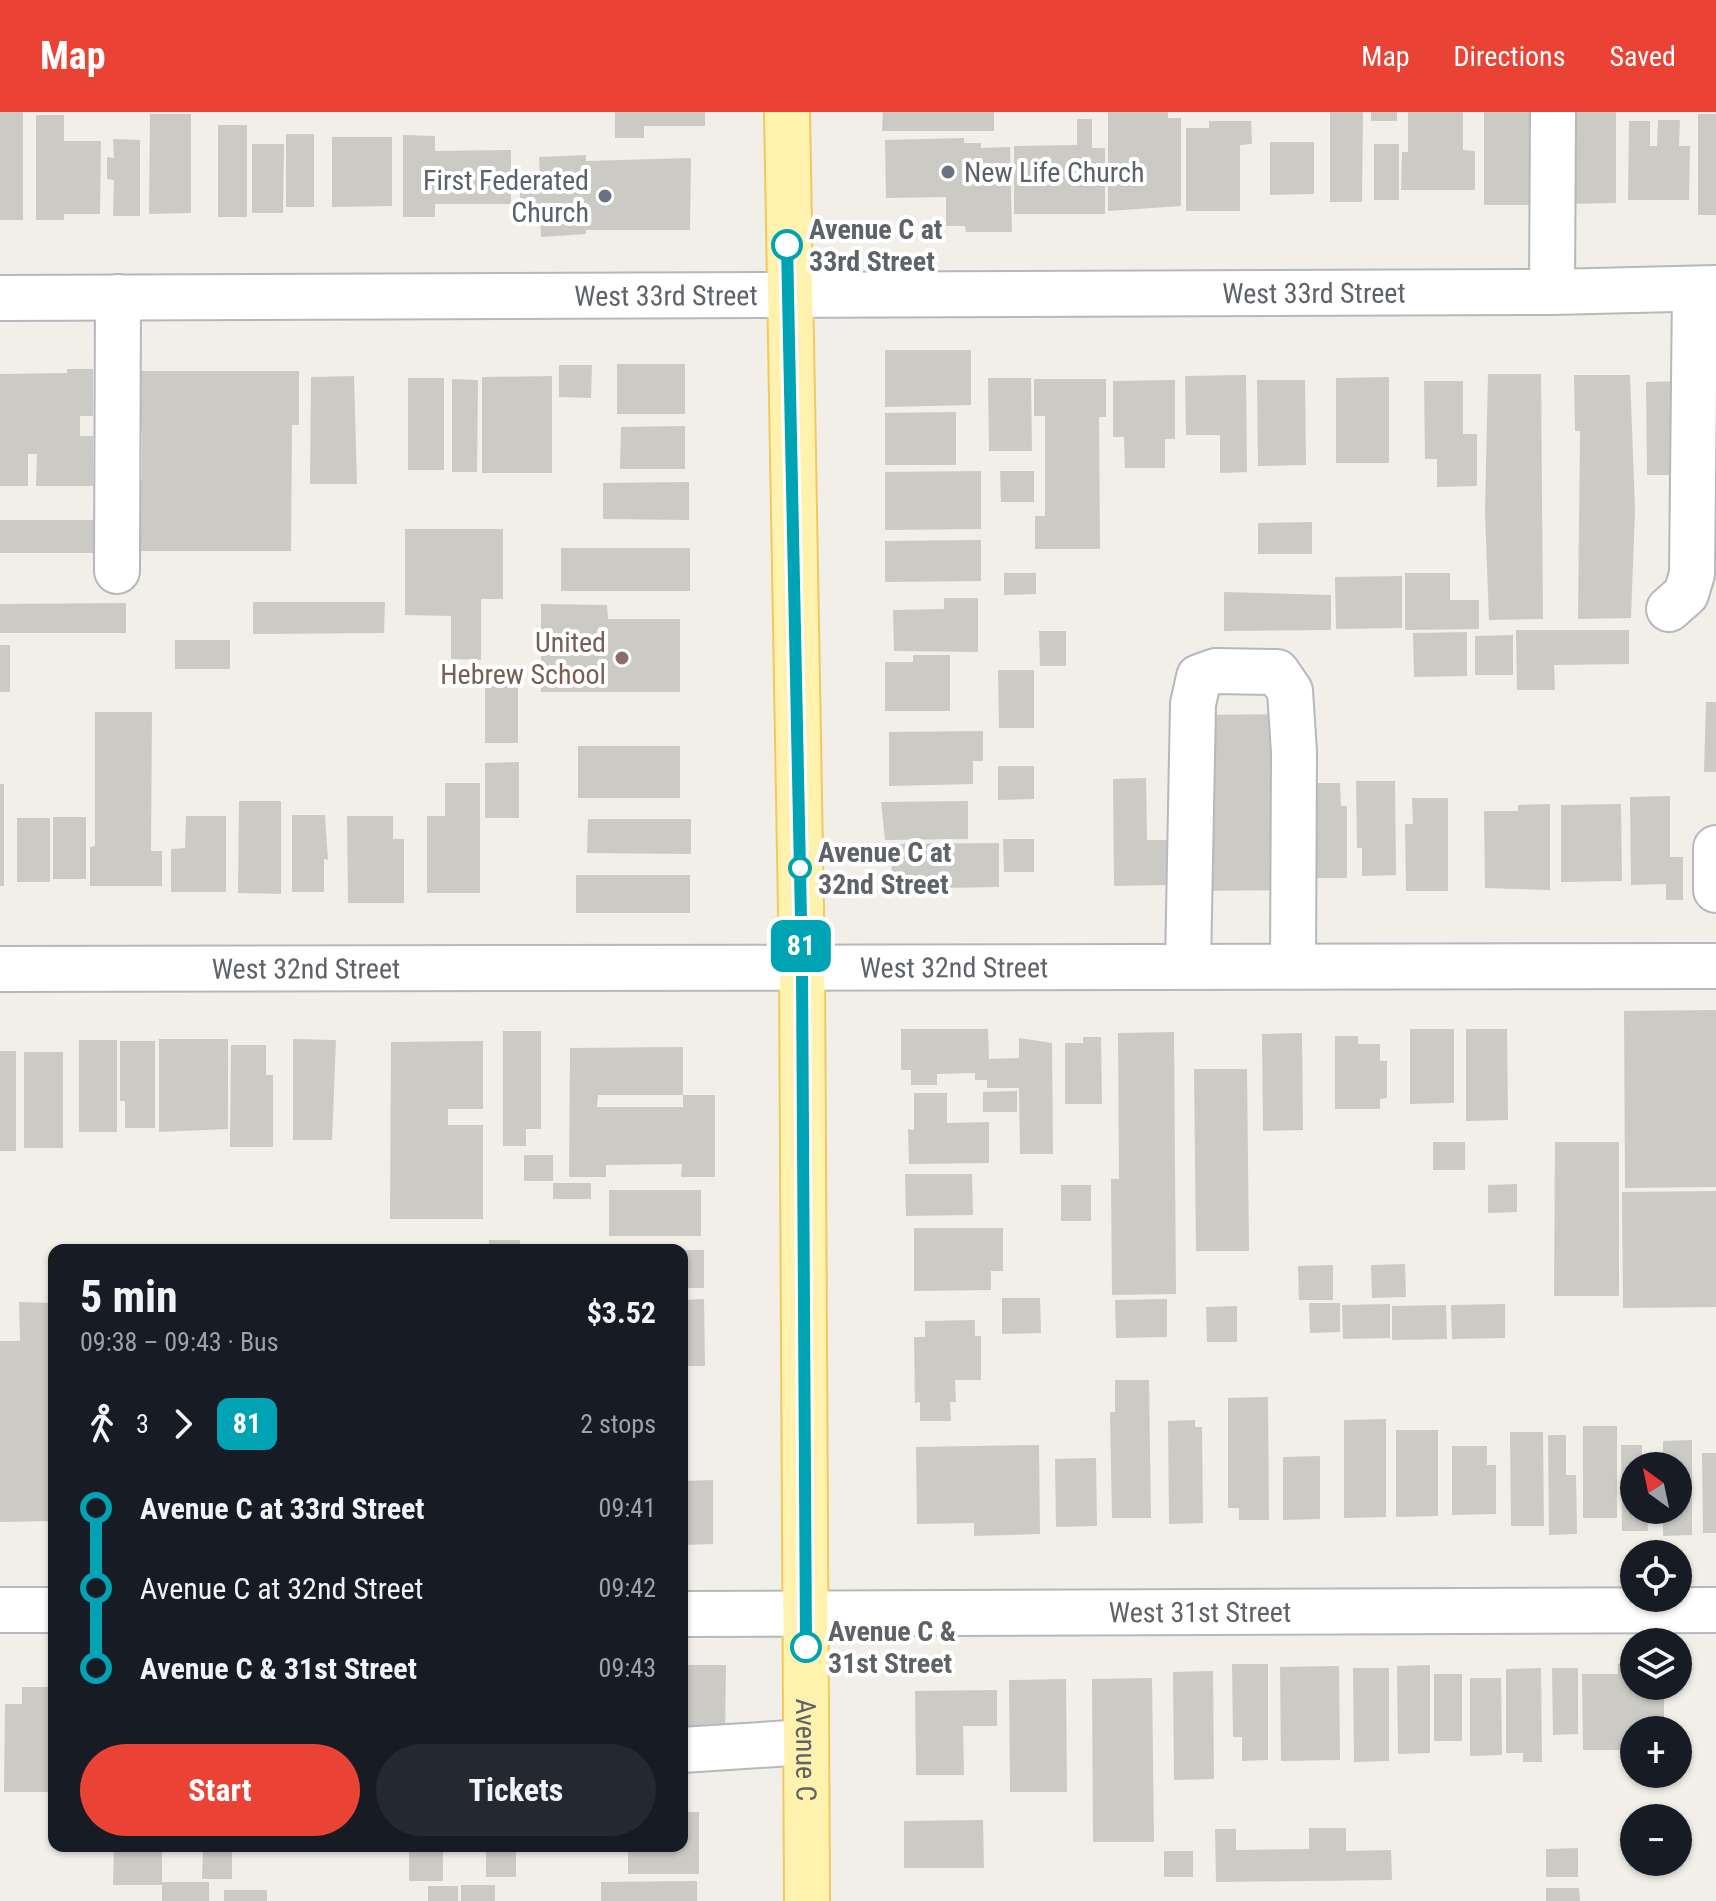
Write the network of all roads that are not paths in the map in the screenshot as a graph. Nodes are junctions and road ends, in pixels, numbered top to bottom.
1 (787, 112) edge
2 (1553, 112) edge
3 (1705, 288) edge
4 (1552, 292) junction
5 (789, 295) junction
6 (118, 297) junction
7 (0, 298) edge
8 (117, 571) dead end
9 (1669, 609) dead end
10 (1715, 956) edge
11 (1188, 966) junction
12 (1293, 966) junction
13 (802, 967) junction
14 (0, 969) edge
15 (0, 1610) edge
16 (48, 1610) edge
17 (1716, 1610) edge
18 (688, 1614) edge
19 (805, 1615) junction
20 (806, 1742) junction
21 (688, 1750) edge
22 (807, 1901) edge

1 - 5 main road, Avenue C
2 - 4 street
3 - 4 street, West 33rd Street
3 - 9 street
4 - 5 street, West 33rd Street
5 - 6 street, West 33rd Street
5 - 13 main road, Avenue C
6 - 7 street, West 33rd Street
6 - 8 street
10 - 12 street, West 32nd Street
11 - 12 street, West 32nd Street
11 - 12 street
11 - 13 street, West 32nd Street
13 - 14 street, West 32nd Street
13 - 19 main road, Avenue C
15 - 16 street
17 - 19 street, West 31st Street
18 - 19 street, West 31st Street
19 - 20 main road, Avenue C
20 - 21 street
20 - 22 main road, Avenue C

